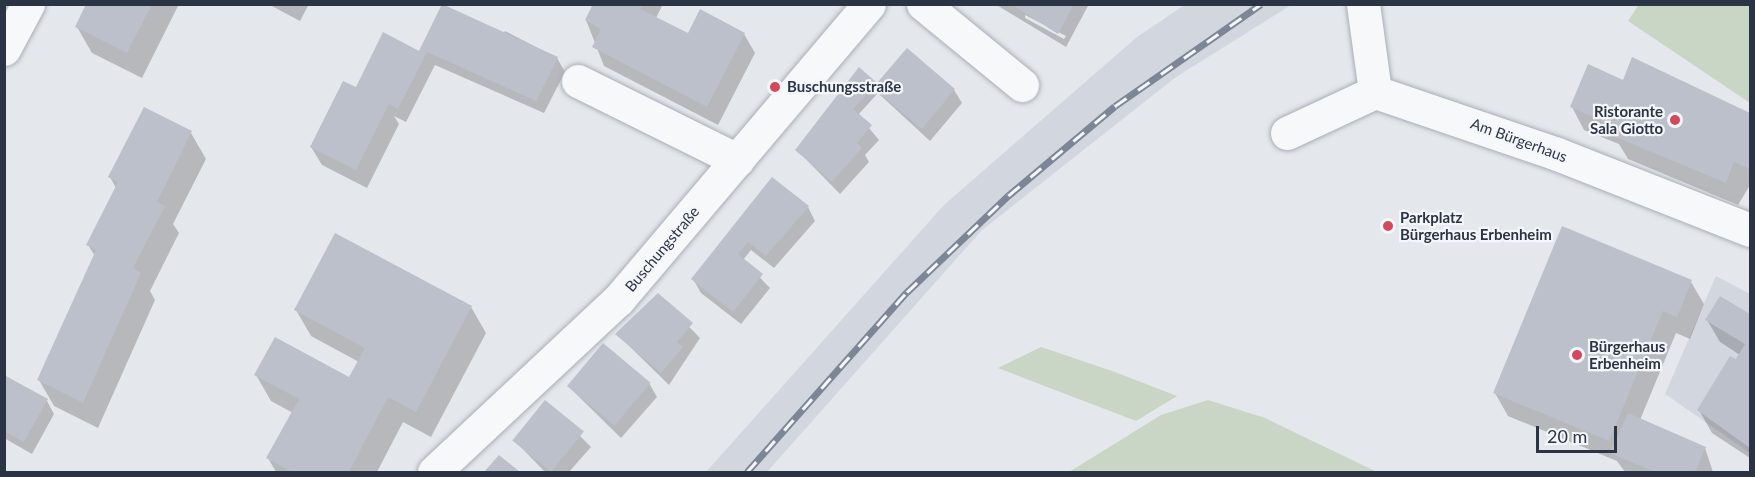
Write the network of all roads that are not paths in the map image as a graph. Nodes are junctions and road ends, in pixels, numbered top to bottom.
1 (28, 4) edge
2 (869, 4) edge
3 (923, 4) edge
4 (1363, 4) edge
5 (4, 49) edge
6 (578, 81) dead end
7 (1022, 85) dead end
8 (1375, 92) junction
9 (1287, 133) dead end
10 (737, 160) junction
11 (1750, 230) edge
12 (434, 472) edge

1 - 5 street
2 - 10 street, Buschungstraße
3 - 7 street
4 - 8 street
6 - 10 street
8 - 9 street
8 - 11 street, Am Bürgerhaus
10 - 12 street, Buschungstraße

